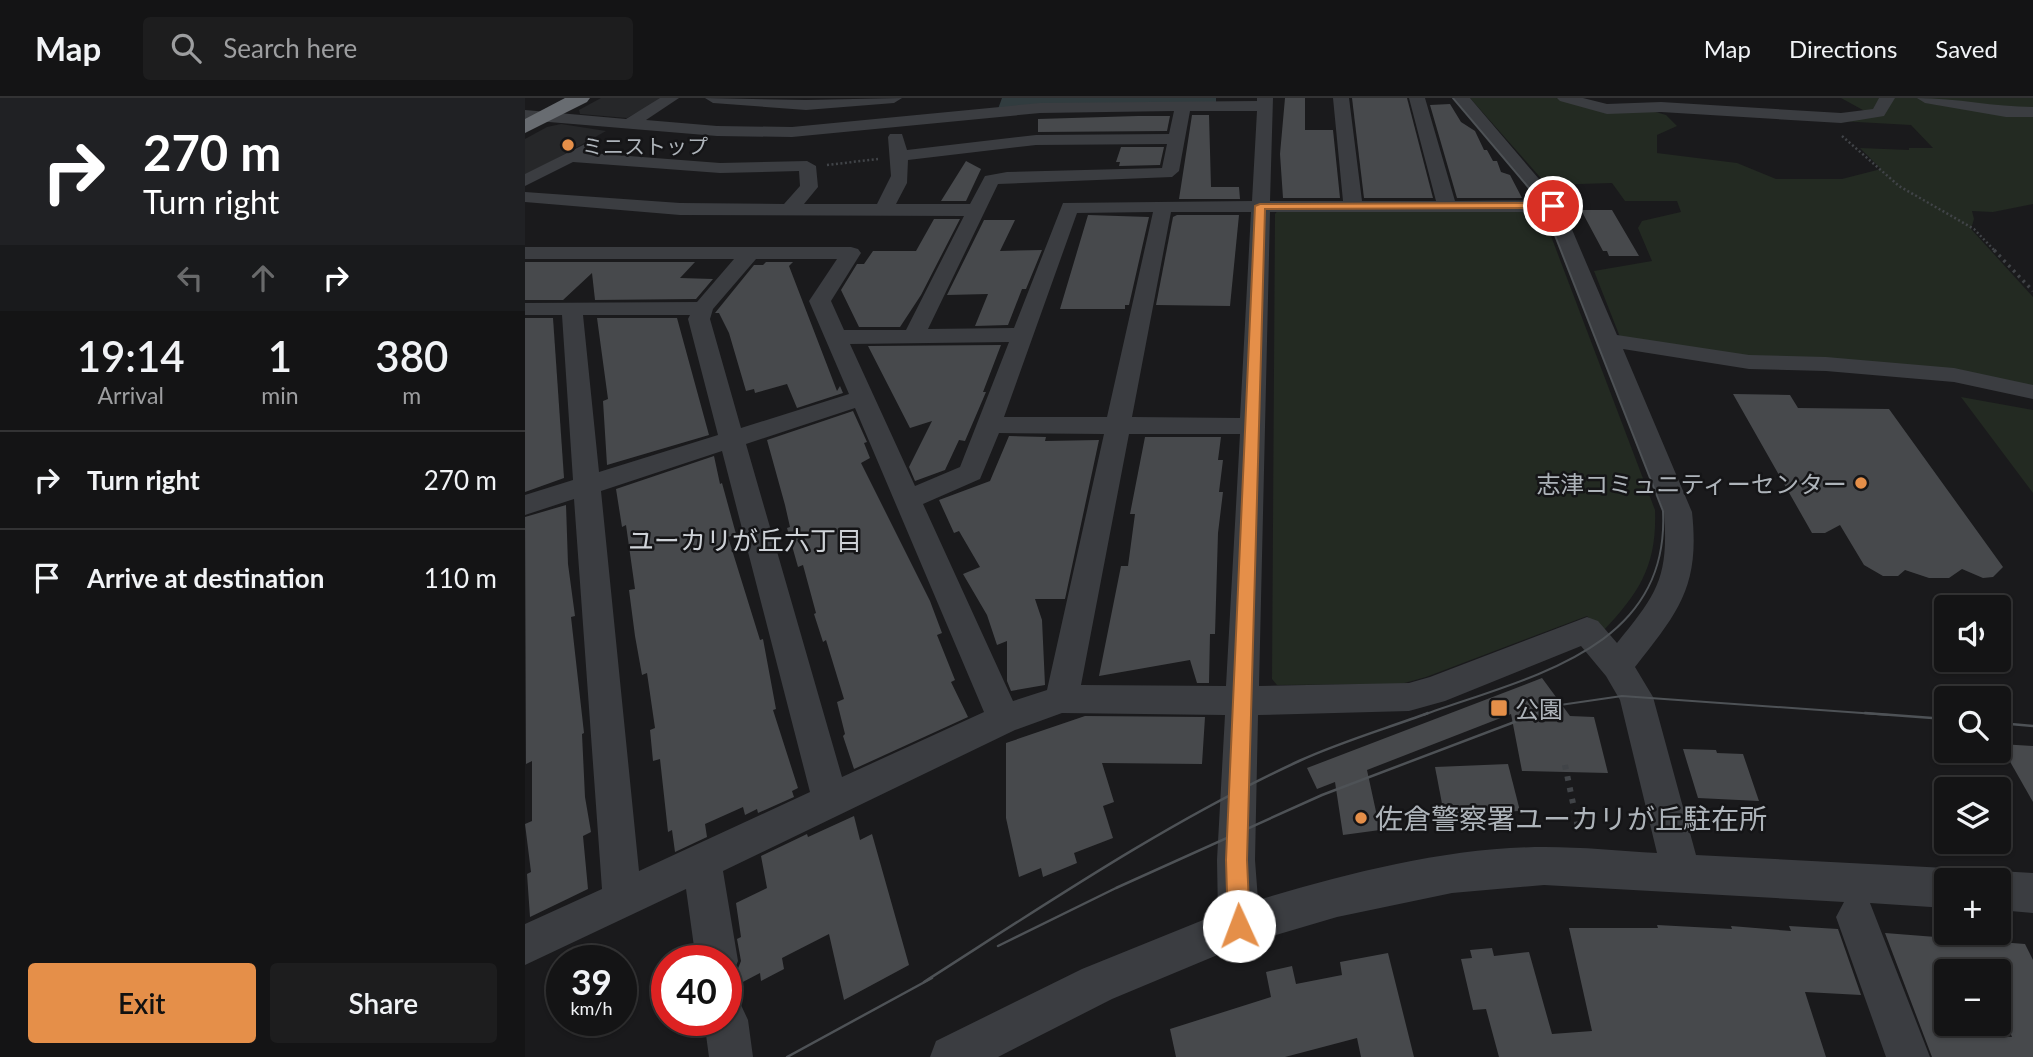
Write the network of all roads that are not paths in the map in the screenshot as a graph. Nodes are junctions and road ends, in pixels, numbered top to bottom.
1 (580, 98) edge
2 (671, 98) edge
3 (713, 98) edge
4 (889, 98) edge
5 (1341, 98) edge
6 (1417, 98) edge
7 (1462, 98) edge
8 (1565, 98) edge
9 (1887, 98) edge
10 (1926, 98) edge
11 (743, 100) edge
12 (811, 102) edge
13 (1265, 102) edge
14 (992, 105) edge
15 (1183, 107) junction
16 (2033, 112) edge
17 (535, 116) edge
18 (630, 123) junction
19 (894, 123) junction
20 (525, 127) edge
21 (1176, 139) junction
22 (899, 156) junction
23 (570, 157) junction
24 (525, 181) edge
25 (525, 197) edge
26 (1260, 206) junction
27 (1353, 206) junction
28 (1447, 206) junction
29 (1553, 206) junction
30 (1163, 207) junction
31 (975, 210) junction
32 (787, 211) junction
33 (882, 211) junction
34 (525, 253) edge
35 (750, 253) junction
36 (703, 308) junction
37 (525, 309) edge
38 (572, 309) junction
39 (914, 335) junction
40 (1021, 335) junction
41 (837, 337) junction
42 (1608, 340) junction
43 (2033, 393) edge
44 (862, 398) junction
45 (989, 425) junction
46 (1118, 425) junction
47 (1252, 426) junction
48 (732, 439) junction
49 (588, 485) junction
50 (908, 499) junction
51 (525, 505) edge
52 (1617, 666) junction
53 (1062, 699) junction
54 (1242, 700) junction
55 (1004, 719) junction
56 (831, 801) junction
57 (702, 862) junction
58 (1681, 871) junction
59 (1934, 887) edge
60 (2011, 892) edge
61 (2033, 893) edge
62 (622, 900) junction
63 (1856, 917) dead end
64 (1239, 926) junction
65 (525, 945) edge
66 (715, 945) edge
67 (728, 1036) edge
68 (731, 1057) edge
69 (952, 1057) edge
70 (1908, 1057) edge

1 - 17 highway
2 - 18 street
3 - 11 street
4 - 12 street
5 - 27 street
6 - 28 street
7 - 29 street
8 - 9 street
10 - 16 street
11 - 12 street
13 - 15 street
13 - 26 street
14 - 15 street
14 - 19 street
15 - 21 street
17 - 18 street
17 - 20 highway
18 - 19 street
18 - 23 street
19 - 22 street
21 - 22 street
21 - 31 street
22 - 33 street
23 - 24 street
23 - 32 street
25 - 32 street
26 - 27 street
26 - 30 street
26 - 47 street
27 - 28 street
28 - 29 street
29 - 42 street
30 - 40 street
30 - 46 street
31 - 33 street
31 - 39 street
32 - 33 street
34 - 35 street
35 - 36 street
35 - 41 street
36 - 38 street
36 - 48 street
37 - 38 street
38 - 49 street
39 - 40 street
39 - 41 street
40 - 45 street
41 - 44 street
42 - 43 street
42 - 52 street
44 - 48 street
44 - 50 street
45 - 46 street
45 - 50 street
46 - 47 street
46 - 53 street
47 - 54 street
48 - 49 street
48 - 56 street
49 - 51 street
49 - 62 street
50 - 55 street
52 - 54 street
52 - 58 street
53 - 54 street
53 - 55 street
54 - 64 street
55 - 56 street
56 - 57 street
57 - 62 street
57 - 66 street
58 - 59 street
58 - 64 street
60 - 61 street
62 - 65 street
63 - 70 street
64 - 69 street
67 - 68 street

